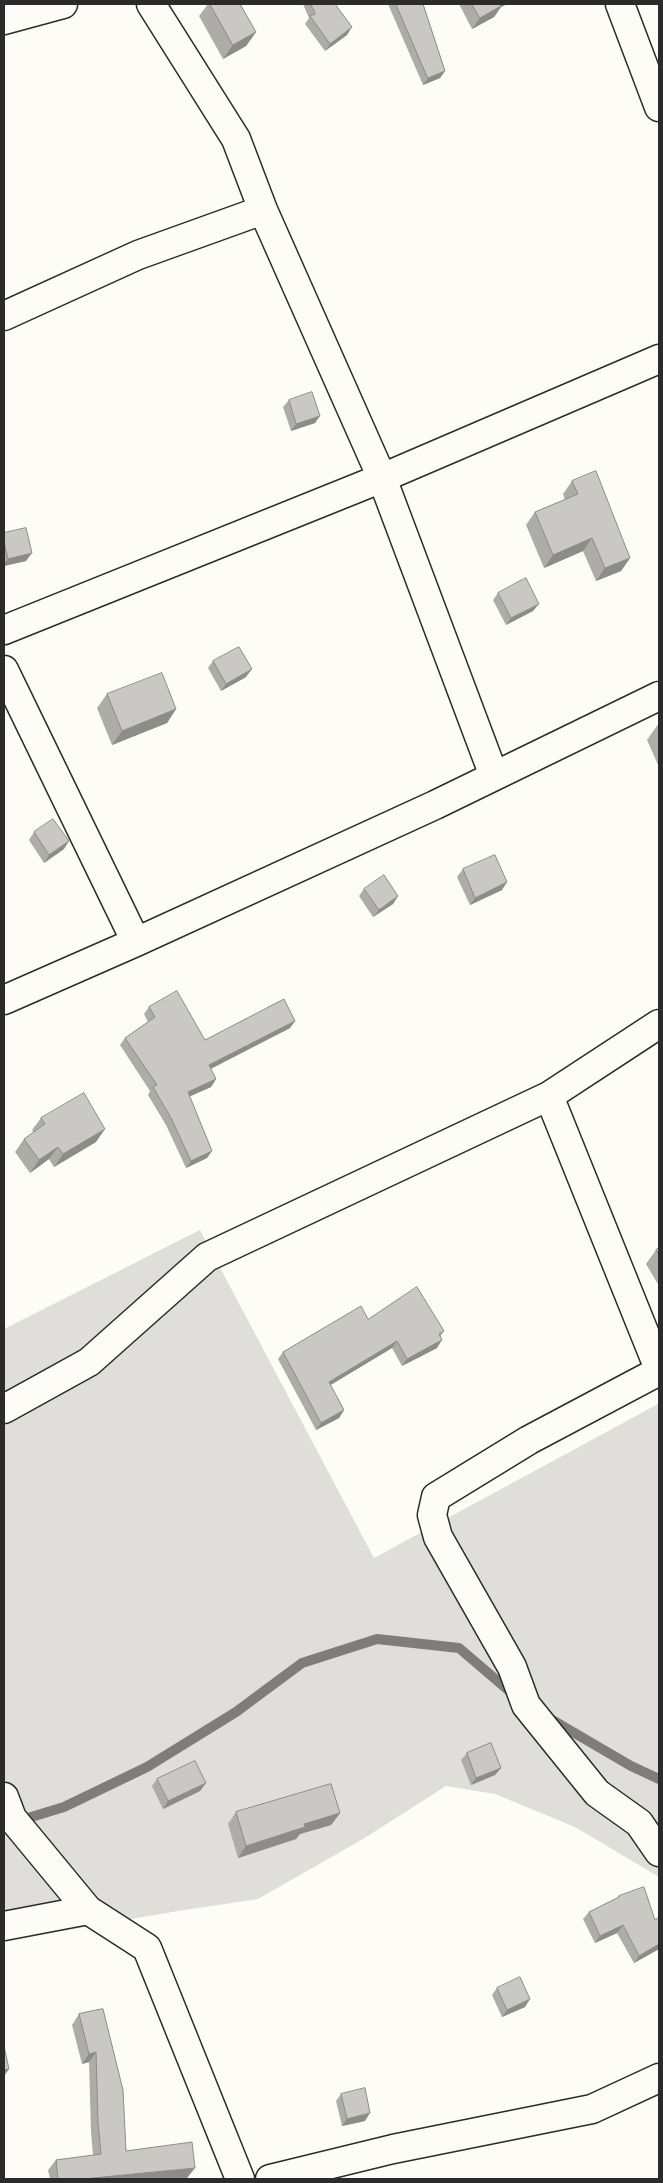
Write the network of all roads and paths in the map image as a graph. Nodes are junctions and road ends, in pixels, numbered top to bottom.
1 (63, 4) edge
2 (151, 4) edge
3 (620, 4) edge
4 (4, 20) edge
5 (649, 47) edge
6 (659, 107) edge
7 (263, 210) junction
8 (4, 316) edge
9 (659, 359) edge
10 (382, 478) junction
11 (4, 630) edge
12 (4, 670) edge
13 (659, 696) edge
14 (494, 776) junction
15 (136, 942) junction
16 (4, 1000) edge
17 (659, 1024) edge
18 (549, 1096) junction
19 (659, 1370) edge
20 (4, 1409) edge
21 (4, 1797) edge
22 (659, 1852) edge
23 (88, 1910) junction
24 (4, 1926) edge
25 (659, 2078) edge
26 (240, 2179) edge
27 (270, 2179) edge

1 - 4 street
2 - 7 street
3 - 5 street
5 - 6 street
7 - 8 street
7 - 10 street
9 - 10 street
10 - 11 street
10 - 14 street
12 - 15 street
13 - 14 street
14 - 15 street
15 - 16 street
17 - 18 street
18 - 19 street
18 - 20 street
19 - 22 street
21 - 23 street
23 - 24 street
23 - 26 street
25 - 27 street

